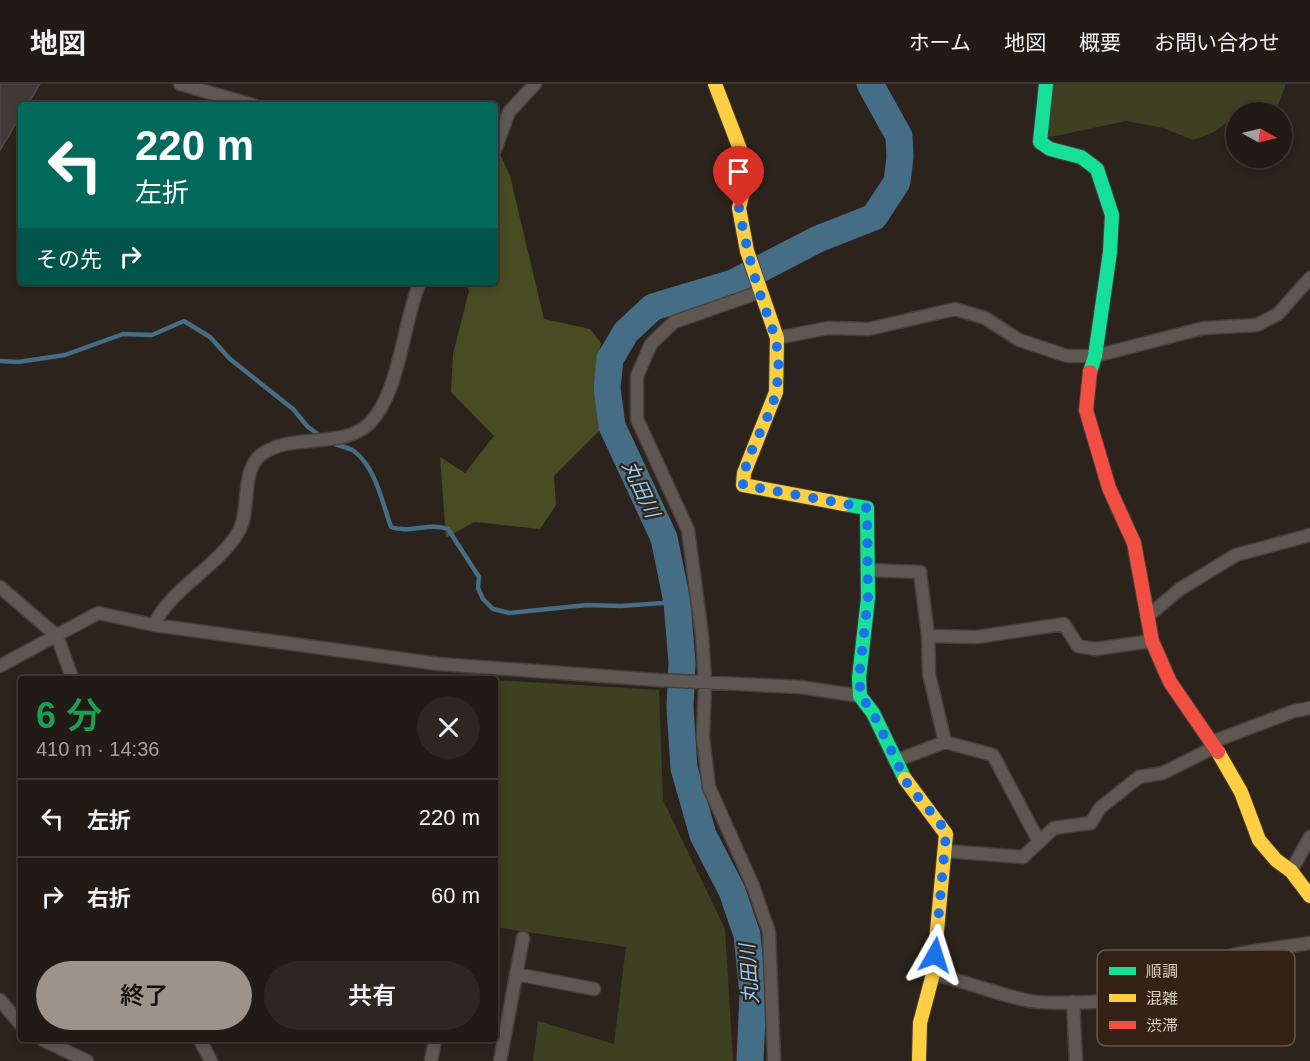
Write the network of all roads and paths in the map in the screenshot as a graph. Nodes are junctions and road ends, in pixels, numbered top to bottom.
1 (180, 84) edge
2 (535, 84) edge
3 (715, 84) edge
4 (1046, 84) edge
5 (243, 102) edge
6 (498, 142) edge
7 (1310, 278) edge
8 (419, 285) edge
9 (760, 292) junction
10 (777, 338) junction
11 (1095, 356) junction
12 (1310, 535) edge
13 (867, 570) junction
14 (0, 587) edge
15 (1148, 617) junction
16 (154, 625) junction
17 (57, 636) junction
18 (928, 636) junction
19 (1152, 641) junction
20 (0, 666) edge
21 (72, 676) edge
22 (705, 683) junction
23 (861, 696) junction
24 (1310, 708) edge
25 (945, 742) junction
26 (1214, 744) junction
27 (895, 761) junction
28 (1310, 837) edge
29 (1038, 840) junction
30 (945, 852) junction
31 (1292, 871) junction
32 (1310, 896) edge
33 (523, 938) dead end
34 (1310, 943) edge
35 (1269, 950) edge
36 (516, 974) junction
37 (933, 974) junction
38 (594, 989) dead end
39 (0, 1000) edge
40 (1097, 1000) edge
41 (1073, 1002) junction
42 (18, 1021) edge
43 (47, 1042) edge
44 (201, 1042) edge
45 (435, 1042) edge
46 (87, 1061) edge
47 (211, 1061) edge
48 (431, 1061) edge
49 (500, 1061) edge
50 (774, 1061) edge
51 (919, 1061) edge
52 (1076, 1061) edge

1 - 5 street
2 - 6 street
3 - 9 street
4 - 11 street
7 - 11 street
8 - 16 street
9 - 10 street
9 - 22 street
10 - 11 street
10 - 13 street
11 - 15 street
12 - 15 street
13 - 18 street
13 - 23 street
14 - 17 street
15 - 19 street
16 - 17 street
16 - 22 street
17 - 20 street
17 - 21 street
18 - 19 street
18 - 25 street
19 - 26 street
22 - 23 street
22 - 50 street
23 - 27 street
24 - 26 street
25 - 27 street
25 - 29 street
26 - 29 street
26 - 31 street
27 - 30 street
28 - 31 street
29 - 30 street
30 - 37 street
31 - 32 street
33 - 36 street
34 - 35 street
36 - 38 street
36 - 49 street
37 - 41 street
37 - 51 street
39 - 42 street
40 - 41 street
41 - 52 street
43 - 46 street
44 - 47 street
45 - 48 street

